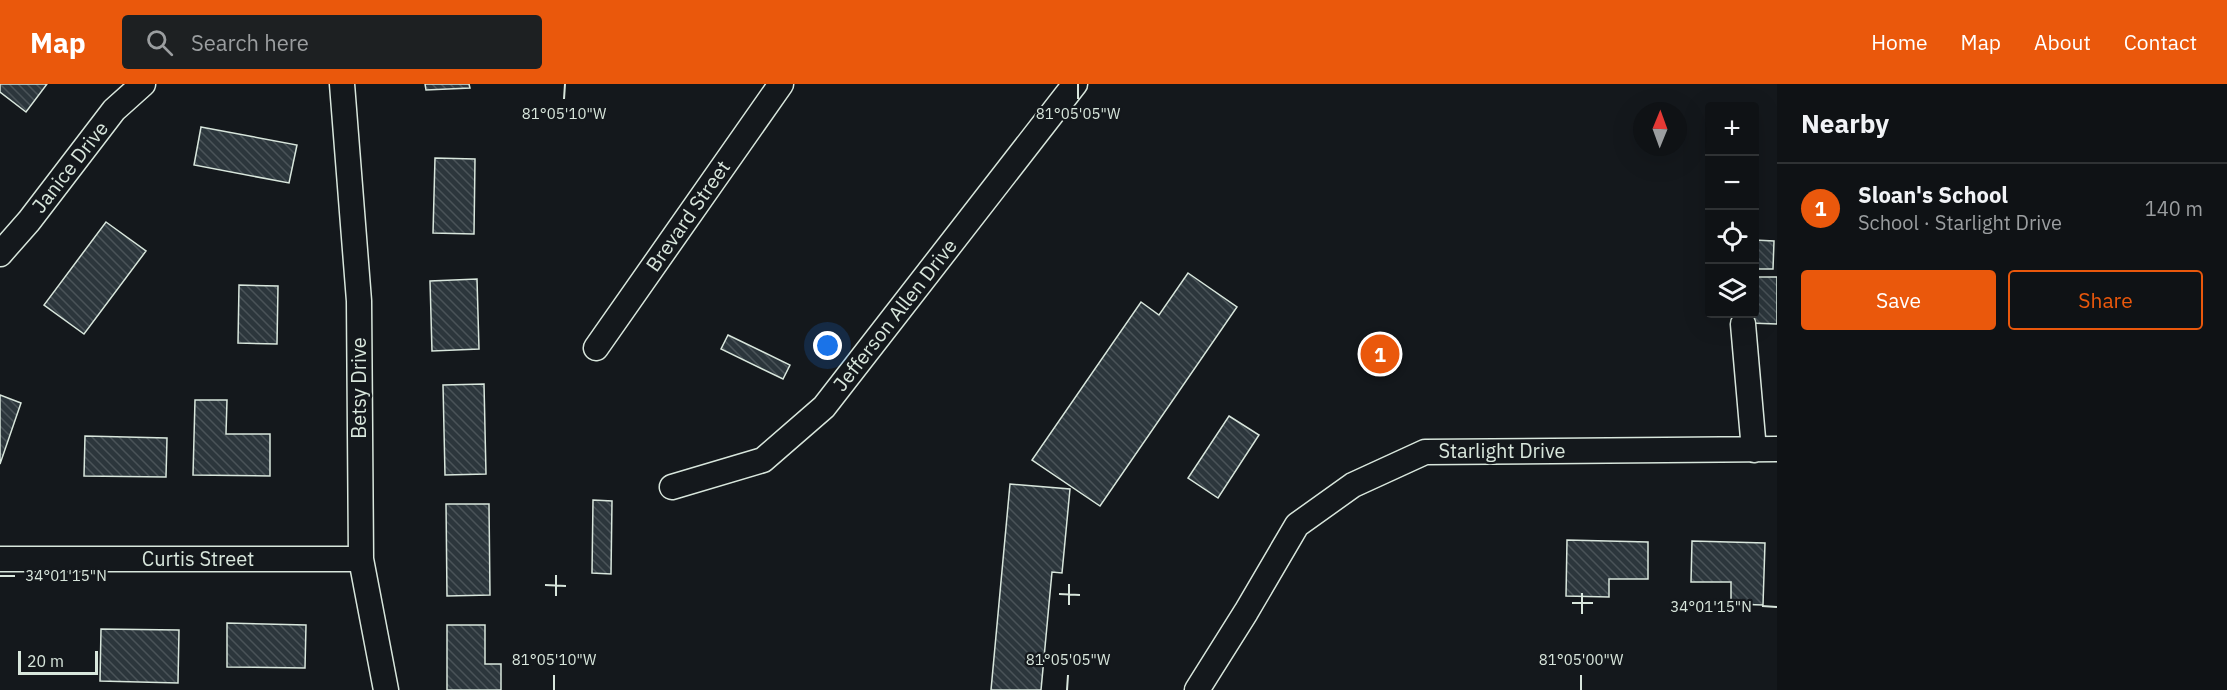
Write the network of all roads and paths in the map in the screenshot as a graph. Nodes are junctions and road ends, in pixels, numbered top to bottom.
1 (143, 84) edge
2 (342, 84) edge
3 (781, 84) edge
4 (1075, 84) edge
5 (29, 221) junction
6 (0, 225) edge
7 (0, 254) edge
8 (1743, 324) dead end
9 (596, 348) dead end
10 (1765, 449) edge
11 (672, 487) dead end
12 (0, 559) edge
13 (361, 560) junction
14 (386, 690) edge
15 (1197, 690) edge

1 - 5 street, Janice Drive
2 - 13 street, Betsy Drive
3 - 9 street, Brevard Street
4 - 11 street, Jefferson Allen Drive
5 - 6 street
5 - 7 street, Janice Drive
8 - 10 street
10 - 15 street, Starlight Drive
12 - 13 street, Curtis Street
13 - 14 street, Betsy Drive

